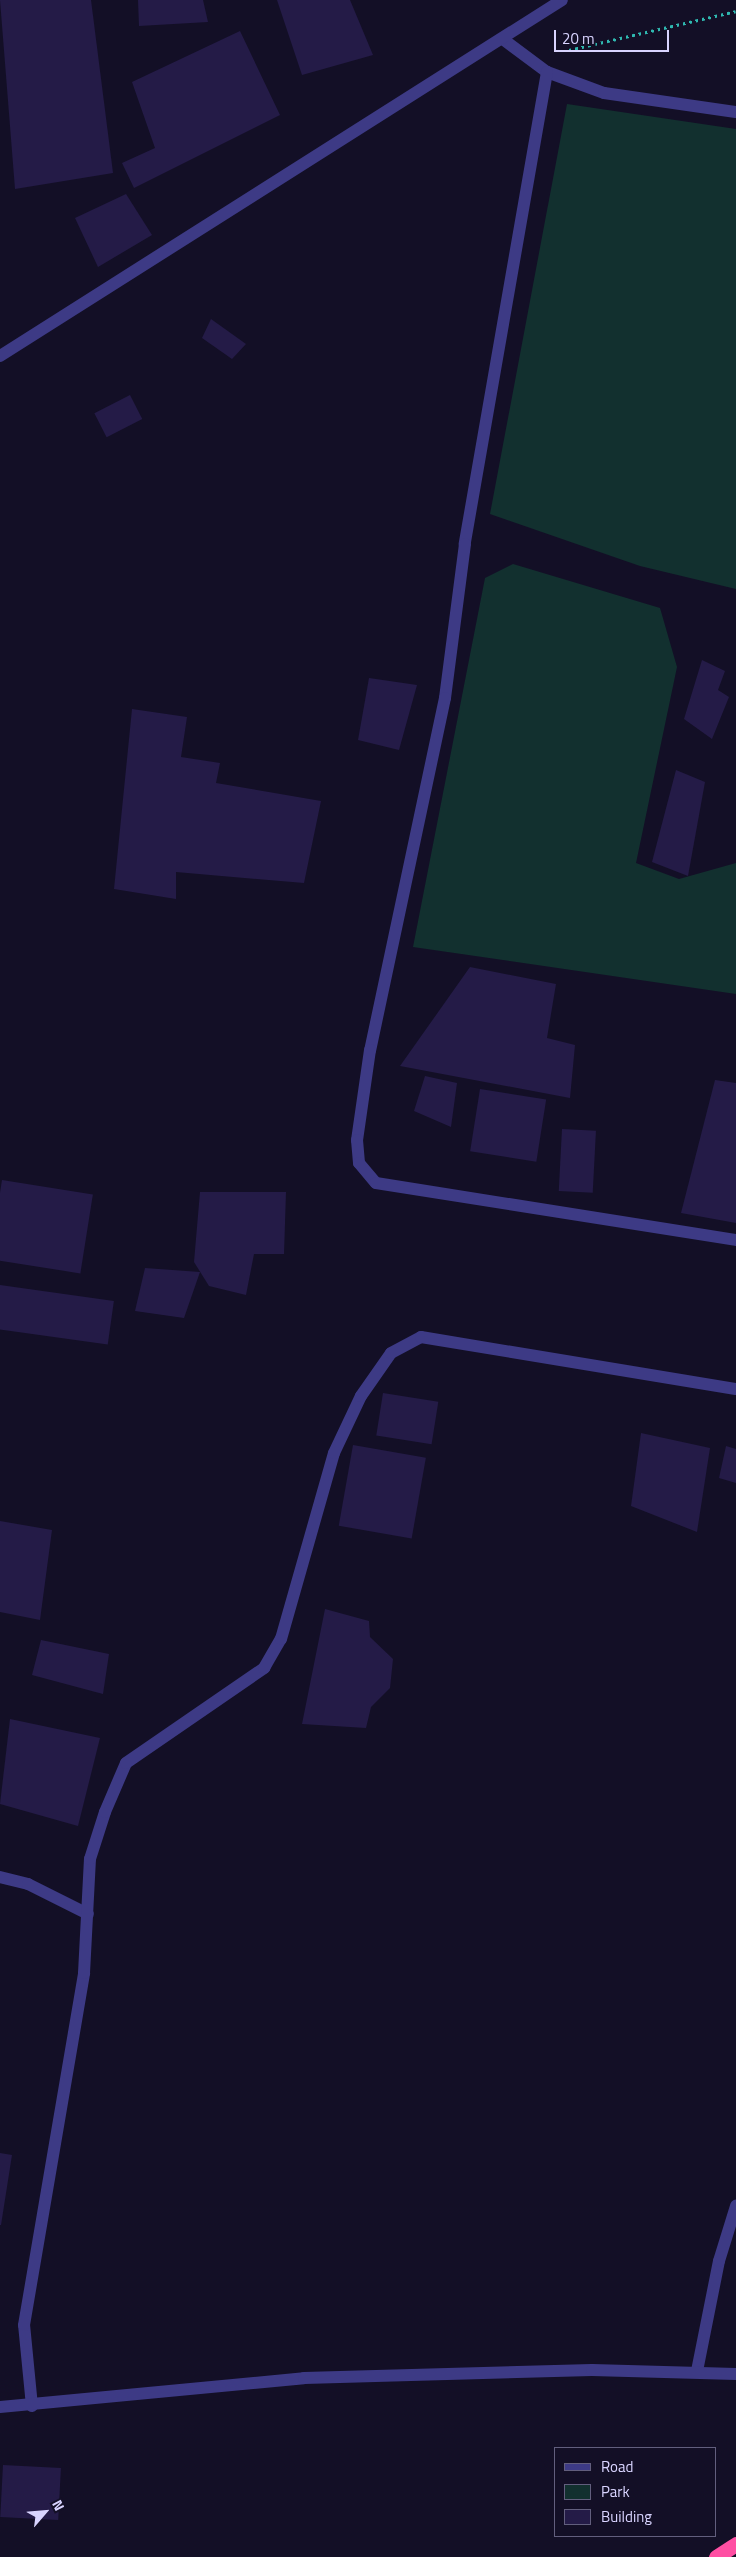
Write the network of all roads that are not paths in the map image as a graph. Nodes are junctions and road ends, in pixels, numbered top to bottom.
1 (562, 0) edge
2 (504, 40) junction
3 (547, 72) junction
4 (736, 112) edge
5 (0, 356) edge
6 (736, 1240) edge
7 (736, 1389) edge
8 (0, 1876) edge
9 (88, 1914) junction
10 (736, 2206) edge
11 (697, 2371) junction
12 (736, 2374) edge
13 (32, 2406) junction
14 (0, 2407) edge
15 (736, 2544) edge
16 (716, 2557) edge

1 - 2 street
2 - 3 street
2 - 5 street
3 - 4 street
3 - 6 street
7 - 9 street
8 - 9 street
9 - 13 street
10 - 11 street
11 - 12 street
11 - 13 street
13 - 14 street
15 - 16 highway

